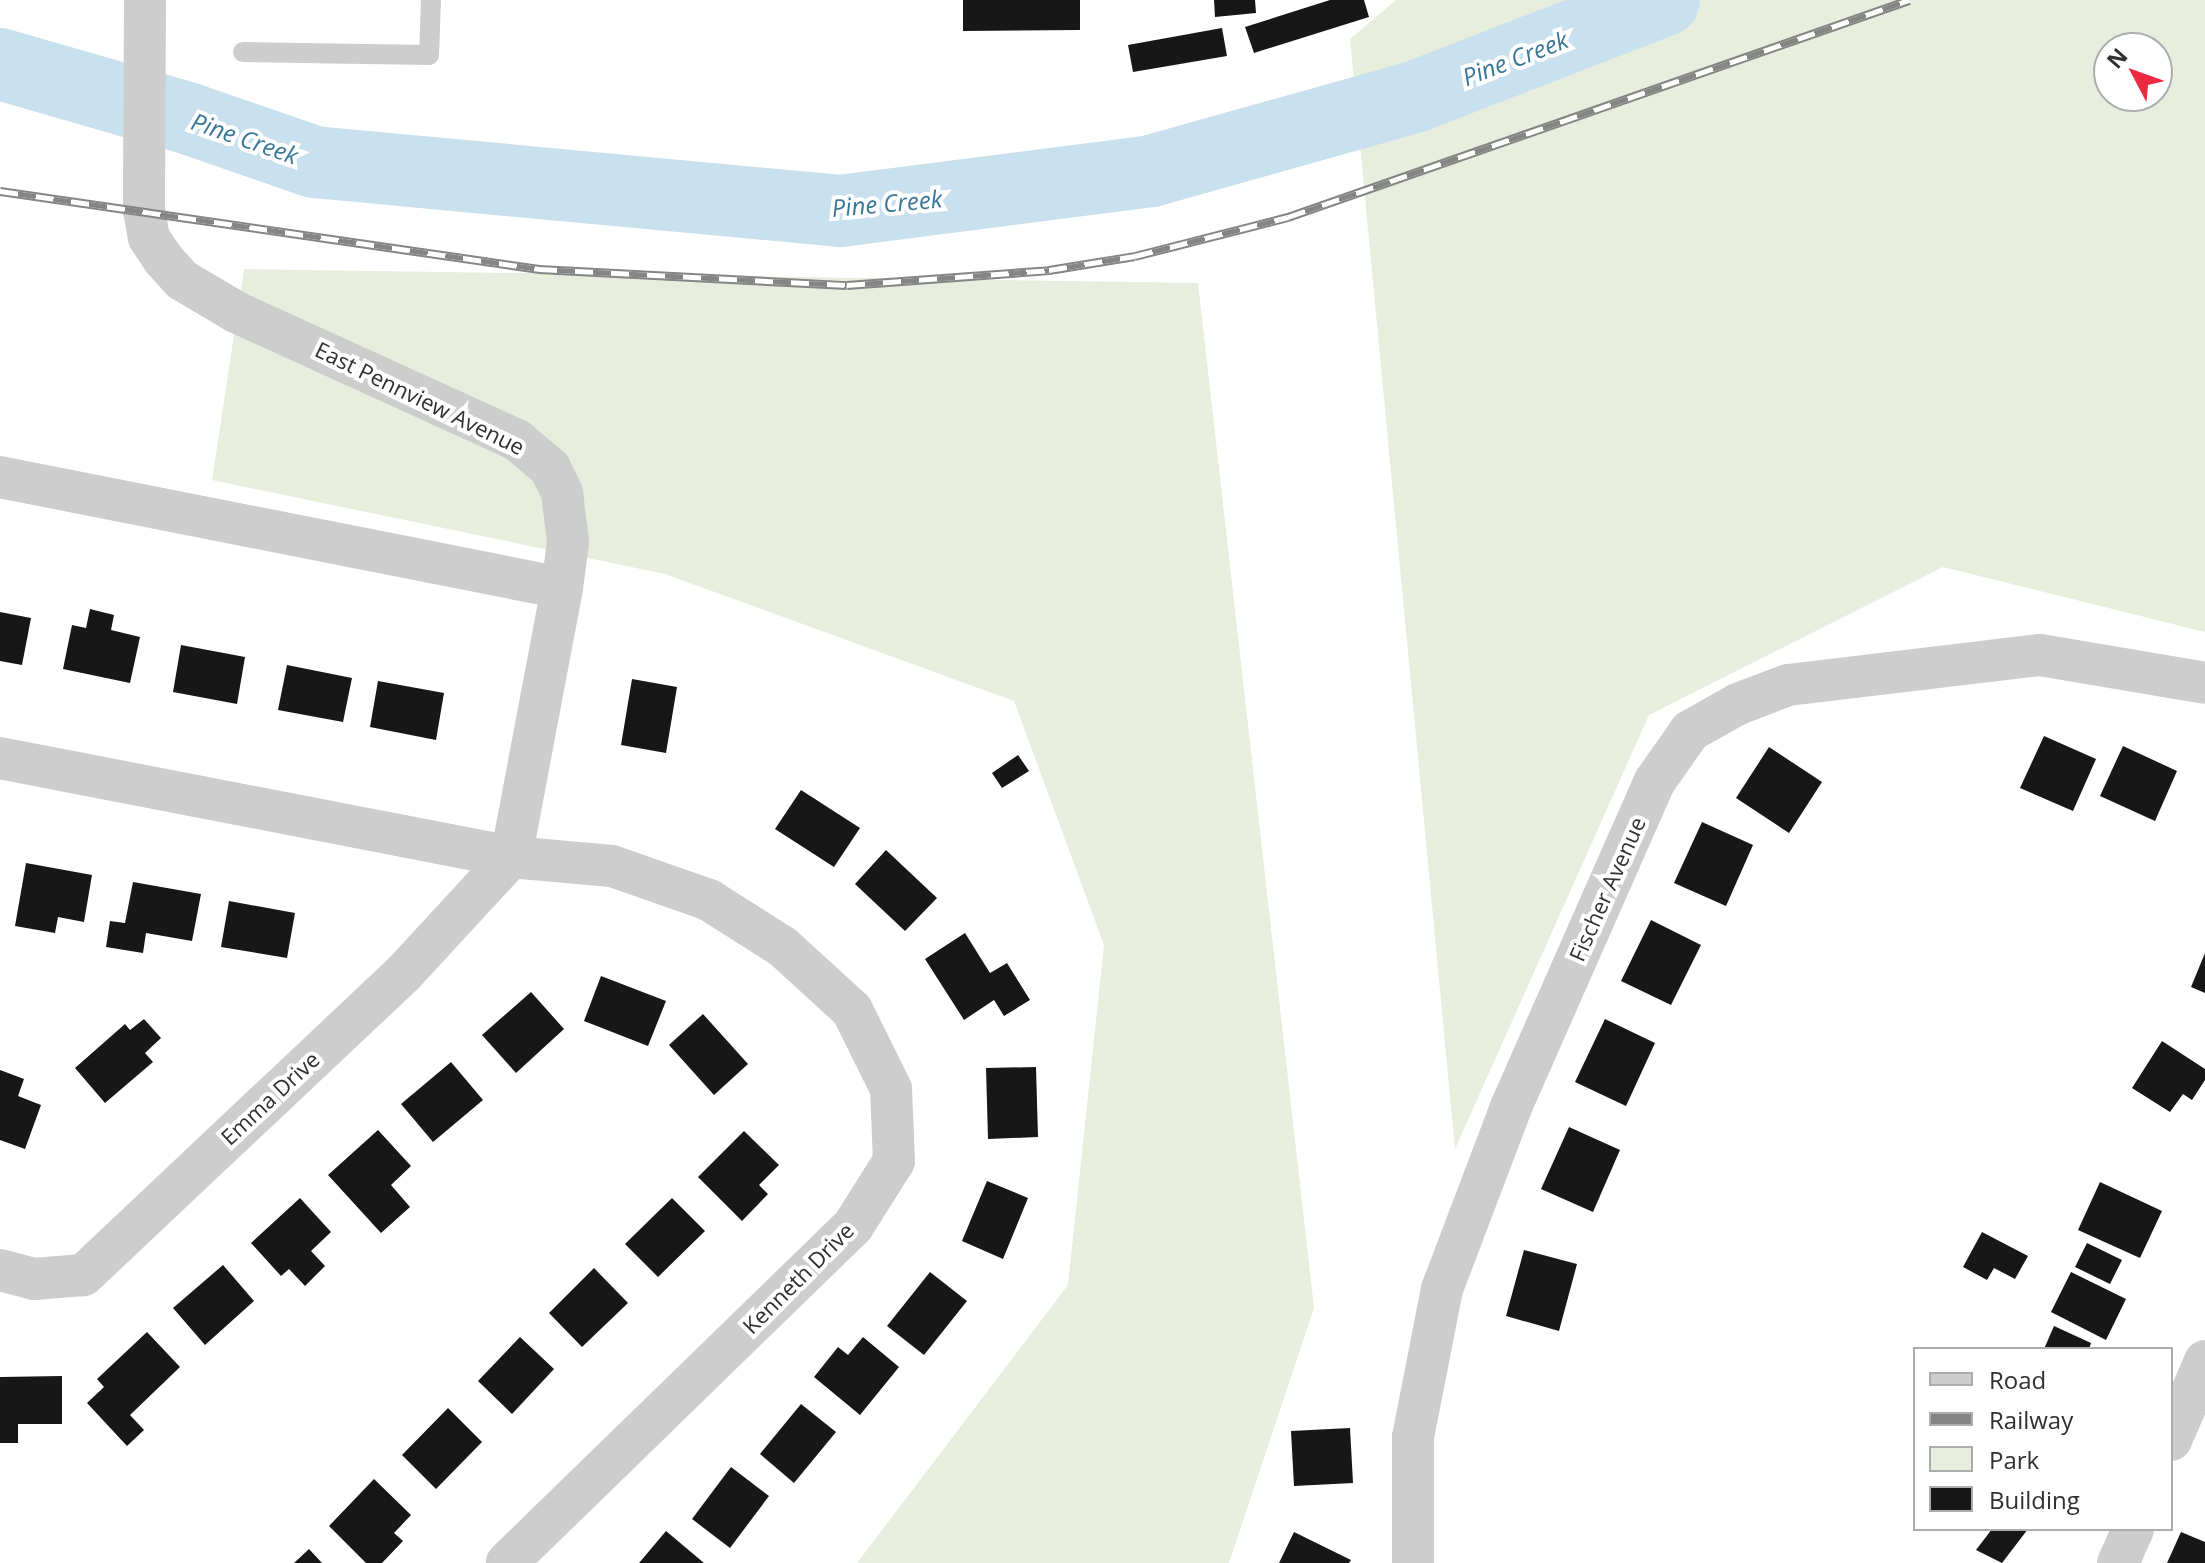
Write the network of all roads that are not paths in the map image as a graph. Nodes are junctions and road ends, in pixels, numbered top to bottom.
1 (431, 0) edge
2 (144, 7) edge
3 (243, 52) dead end
4 (0, 477) edge
5 (562, 588) junction
6 (2205, 683) edge
7 (0, 758) edge
8 (511, 857) junction
9 (0, 1270) edge
10 (2205, 1361) edge
11 (2173, 1435) edge
12 (2132, 1531) edge
13 (507, 1563) edge
14 (1413, 1563) edge
15 (2118, 1563) edge

1 - 3 lane
2 - 5 street, East Pennview Avenue
4 - 5 street
5 - 8 street
6 - 14 street, Fischer Avenue
7 - 8 street
8 - 9 street, Emma Drive
8 - 13 street, Kenneth Drive
10 - 11 street
12 - 15 street

